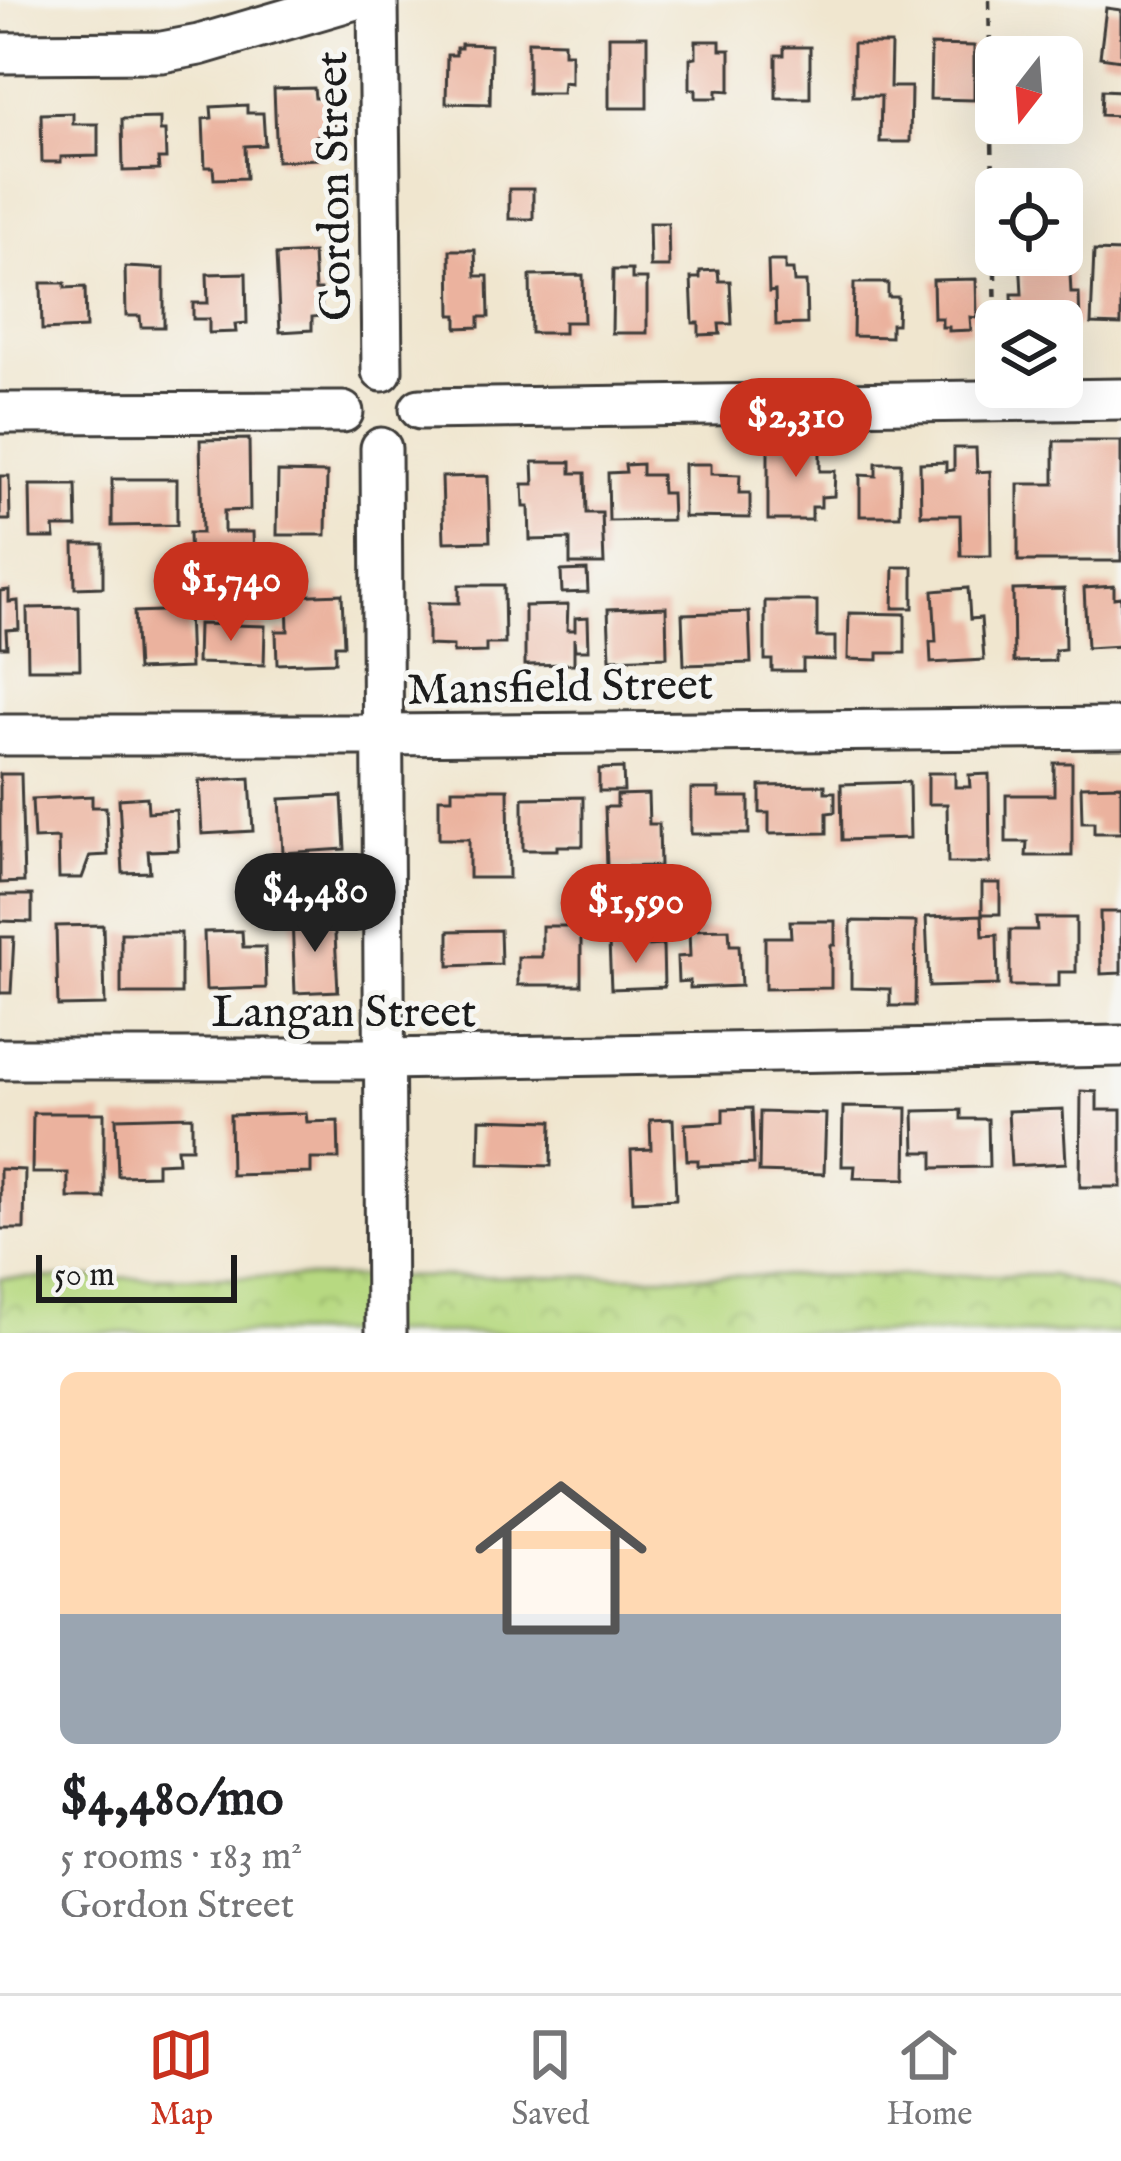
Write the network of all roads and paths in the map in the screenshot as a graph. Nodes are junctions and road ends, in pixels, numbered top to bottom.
1 (352, 0) edge
2 (378, 0) edge
3 (989, 0) edge
4 (0, 53) edge
5 (996, 300) edge
6 (382, 371) junction
7 (1121, 399) edge
8 (420, 409) junction
9 (343, 412) junction
10 (0, 413) edge
11 (381, 448) junction
12 (1121, 728) edge
13 (0, 735) edge
14 (384, 735) junction
15 (1121, 1046) edge
16 (0, 1059) edge
17 (386, 1059) junction
18 (386, 1333) edge

1 - 4 street
2 - 6 street, Gordon Street
3 - 5 path
6 - 8 street
6 - 9 street
7 - 8 street
8 - 11 street
9 - 10 street
9 - 11 street
11 - 14 street
12 - 14 street, Mansfield Street
13 - 14 street, Mansfield Street
14 - 17 street
15 - 17 street, Langan Street
16 - 17 street, Langan Street
17 - 18 street

